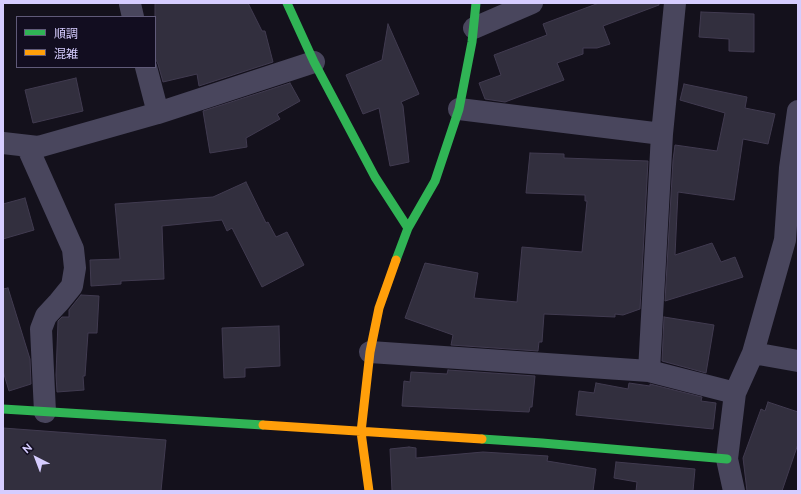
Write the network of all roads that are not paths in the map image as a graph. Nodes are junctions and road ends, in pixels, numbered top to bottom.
1 (287, 3) edge
2 (476, 3) edge
3 (532, 3) edge
4 (675, 3) edge
5 (474, 28) junction
6 (314, 62) junction
7 (146, 68) edge
8 (459, 109) junction
9 (798, 111) edge
10 (158, 113) junction
11 (662, 134) junction
12 (3, 143) edge
13 (27, 146) junction
14 (408, 228) junction
15 (370, 352) junction
16 (753, 353) junction
17 (798, 361) edge
18 (649, 371) junction
19 (735, 392) junction
20 (3, 408) edge
21 (45, 412) junction
22 (361, 432) junction
23 (726, 459) junction
24 (369, 491) edge
25 (734, 491) edge

1 - 6 street
2 - 5 street
3 - 5 street
4 - 11 street
5 - 8 street
6 - 10 street
6 - 14 street
7 - 10 street
8 - 11 street
8 - 14 street
9 - 16 street
10 - 13 street
11 - 18 street
12 - 13 street
13 - 21 street
14 - 15 street
15 - 18 street
15 - 22 street
16 - 17 street
16 - 19 street
18 - 19 street
19 - 23 street
20 - 21 street
21 - 22 street
22 - 23 street
22 - 24 street
23 - 25 street

